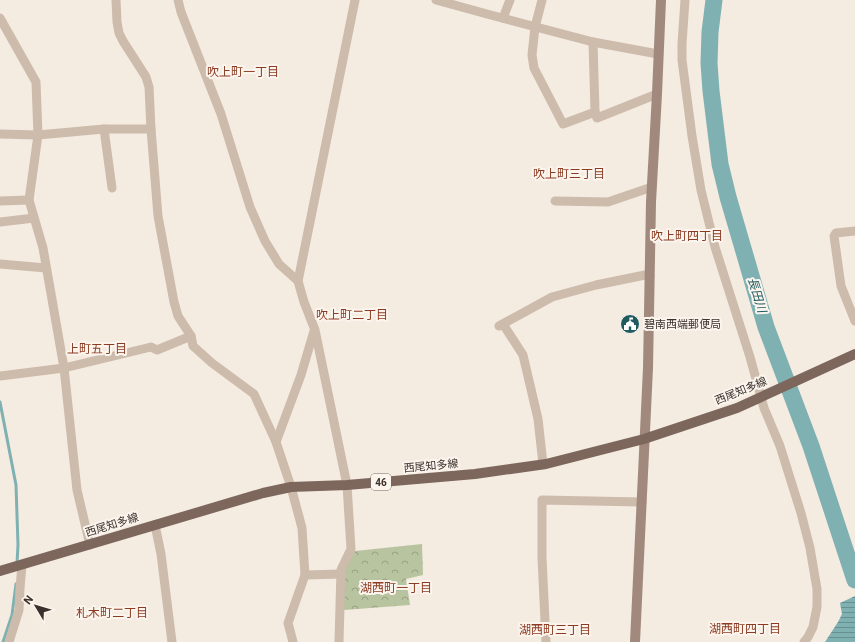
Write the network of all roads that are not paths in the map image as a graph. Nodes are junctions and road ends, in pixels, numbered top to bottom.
1 (116, 0) edge
2 (178, 0) edge
3 (355, 0) edge
4 (436, 0) edge
5 (510, 0) edge
6 (542, 0) edge
7 (661, 0) edge
8 (686, 0) edge
9 (451, 2) edge
10 (0, 18) edge
11 (503, 18) junction
12 (535, 27) junction
13 (593, 42) junction
14 (658, 54) junction
15 (657, 94) junction
16 (595, 112) junction
17 (104, 129) junction
18 (151, 129) junction
19 (0, 134) edge
20 (38, 135) junction
21 (652, 187) junction
22 (112, 188) dead end
23 (29, 200) junction
24 (0, 201) edge
25 (555, 201) dead end
26 (34, 218) junction
27 (0, 222) edge
28 (855, 231) edge
29 (0, 264) edge
30 (46, 268) junction
31 (650, 276) junction
32 (298, 281) junction
33 (855, 321) edge
34 (315, 330) junction
35 (191, 336) junction
36 (855, 354) edge
37 (64, 368) junction
38 (0, 376) edge
39 (762, 397) junction
40 (644, 439) junction
41 (276, 442) junction
42 (543, 464) junction
43 (347, 486) junction
44 (291, 487) junction
45 (642, 502) junction
46 (154, 525) junction
47 (90, 545) junction
48 (22, 565) junction
49 (0, 571) edge
50 (341, 574) junction
51 (305, 575) junction
52 (9, 642) edge
53 (172, 642) edge
54 (293, 642) edge
55 (339, 642) edge
56 (546, 642) edge
57 (635, 642) edge
58 (804, 642) edge

1 - 18 street
2 - 32 street
3 - 32 street
4 - 9 street
5 - 11 street
6 - 12 street
7 - 14 street
8 - 39 street
9 - 11 street
10 - 20 street
11 - 12 street
12 - 13 street
12 - 16 street
13 - 14 street
13 - 16 street
14 - 15 street
15 - 16 street
15 - 21 street
17 - 18 street
17 - 20 street
17 - 22 street
18 - 35 street
19 - 20 street
20 - 23 street
21 - 25 street
21 - 31 street
23 - 24 street
23 - 26 street
26 - 27 street
26 - 30 street
28 - 33 street
29 - 30 street
30 - 37 street
31 - 40 street
31 - 42 street
32 - 34 street
34 - 41 street
34 - 43 street
35 - 37 street
35 - 41 street
36 - 39 main road, 西尾知多線 / 46
37 - 38 street
37 - 47 street
39 - 40 main road, 西尾知多線 / 46
39 - 58 street
40 - 42 main road, 西尾知多線 / 46
40 - 45 street
41 - 44 street
42 - 43 main road, 西尾知多線 / 46
43 - 44 main road, 西尾知多線 / 46
43 - 50 street
44 - 46 main road, 西尾知多線 / 46
44 - 51 street
45 - 56 street
45 - 57 street
46 - 47 main road, 西尾知多線 / 46
46 - 53 street
47 - 48 main road, 西尾知多線 / 46
48 - 49 main road, 西尾知多線 / 46
48 - 52 street
50 - 51 street
50 - 55 street
51 - 54 street

